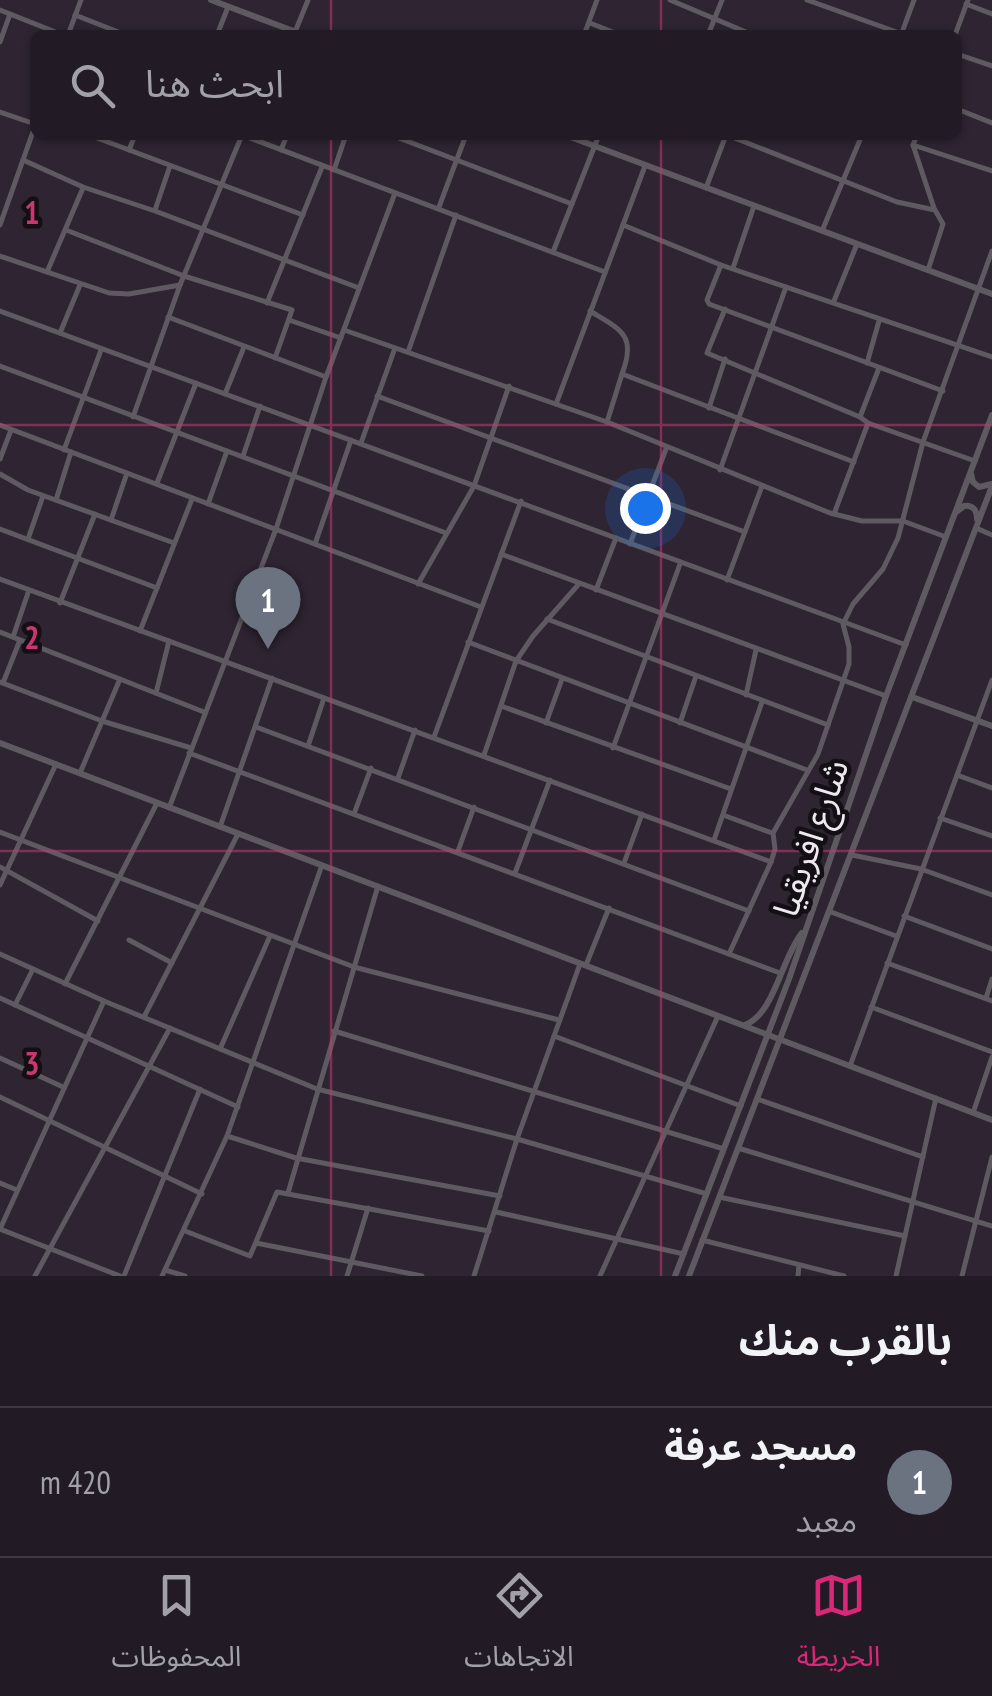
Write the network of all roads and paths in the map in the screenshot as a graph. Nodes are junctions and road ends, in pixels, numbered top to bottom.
1 (81, 0) edge
2 (211, 0) edge
3 (308, 0) edge
4 (597, 0) edge
5 (670, 0) edge
6 (722, 0) edge
7 (807, 0) edge
8 (914, 0) edge
9 (967, 2) edge
10 (228, 7) junction
11 (0, 10) edge
12 (10, 14) junction
13 (992, 14) edge
14 (76, 15) junction
15 (715, 17) junction
16 (589, 23) junction
17 (53, 30) edge
18 (68, 30) edge
19 (114, 30) edge
20 (219, 30) edge
21 (291, 30) edge
22 (300, 30) edge
23 (586, 30) edge
24 (607, 30) edge
25 (710, 30) edge
26 (742, 30) edge
27 (889, 30) edge
28 (905, 30) edge
29 (957, 30) edge
30 (0, 42) edge
31 (962, 56) edge
32 (992, 66) edge
33 (962, 111) edge
34 (0, 112) edge
35 (992, 122) edge
36 (30, 123) edge
37 (30, 140) edge
38 (102, 140) edge
39 (133, 140) edge
40 (240, 140) edge
41 (255, 140) edge
42 (285, 140) edge
43 (344, 140) edge
44 (404, 140) edge
45 (464, 140) edge
46 (578, 140) edge
47 (596, 140) edge
48 (724, 140) edge
49 (739, 140) edge
50 (859, 140) edge
51 (914, 140) edge
52 (913, 144) junction
53 (594, 146) junction
54 (128, 150) junction
55 (281, 150) junction
56 (23, 160) junction
57 (456, 160) junction
58 (170, 166) junction
59 (323, 166) junction
60 (644, 166) junction
61 (334, 170) junction
62 (992, 171) edge
63 (844, 182) junction
64 (221, 185) junction
65 (83, 187) junction
66 (706, 188) junction
67 (395, 193) junction
68 (572, 204) junction
69 (754, 206) junction
70 (438, 208) junction
71 (935, 210) junction
72 (155, 211) junction
73 (303, 215) junction
74 (456, 215) junction
75 (0, 225) edge
76 (623, 225) junction
77 (66, 230) junction
78 (202, 230) junction
79 (822, 231) junction
80 (857, 244) junction
81 (992, 251) edge
82 (553, 252) junction
83 (0, 256) edge
84 (285, 260) junction
85 (721, 265) junction
86 (733, 268) junction
87 (928, 270) junction
88 (47, 272) junction
89 (605, 272) junction
90 (184, 276) junction
91 (80, 285) junction
92 (180, 285) junction
93 (786, 287) junction
94 (359, 288) junction
95 (979, 289) junction
96 (992, 294) edge
97 (834, 302) junction
98 (267, 303) junction
99 (725, 309) junction
100 (590, 310) junction
101 (0, 312) edge
102 (168, 317) junction
103 (289, 320) junction
104 (880, 321) junction
105 (770, 328) junction
106 (344, 330) junction
107 (60, 334) junction
108 (340, 338) junction
109 (958, 344) junction
110 (244, 347) junction
111 (395, 348) junction
112 (101, 350) junction
113 (408, 352) junction
114 (992, 357) edge
115 (276, 358) junction
116 (724, 359) junction
117 (867, 363) junction
118 (0, 366) edge
119 (150, 367) junction
120 (880, 368) junction
121 (754, 371) junction
122 (622, 374) junction
123 (326, 377) junction
124 (196, 384) junction
125 (509, 386) junction
126 (943, 392) junction
127 (226, 394) junction
128 (377, 396) junction
129 (82, 398) junction
130 (556, 404) junction
131 (260, 406) junction
132 (709, 408) junction
133 (992, 415) edge
134 (133, 416) junction
135 (860, 417) junction
136 (740, 418) junction
137 (607, 422) junction
138 (868, 423) junction
139 (311, 425) junction
140 (0, 426) edge
141 (11, 430) junction
142 (176, 432) junction
143 (492, 438) junction
144 (351, 440) junction
145 (923, 442) junction
146 (361, 444) junction
147 (666, 449) junction
148 (227, 450) junction
149 (68, 451) junction
150 (243, 456) junction
151 (0, 459) edge
152 (854, 462) junction
153 (973, 464) junction
154 (720, 470) junction
155 (127, 473) junction
156 (0, 474) edge
157 (295, 475) junction
158 (157, 484) junction
159 (992, 485) edge
160 (474, 486) junction
161 (762, 486) junction
162 (333, 490) junction
163 (648, 495) junction
164 (43, 496) junction
165 (192, 498) junction
166 (56, 500) junction
167 (521, 502) junction
168 (208, 504) junction
169 (94, 514) junction
170 (834, 514) junction
171 (954, 516) junction
172 (111, 520) junction
173 (903, 521) junction
174 (977, 526) junction
175 (0, 529) edge
176 (276, 529) junction
177 (745, 532) junction
178 (446, 533) junction
179 (992, 534) edge
180 (616, 538) junction
181 (946, 538) junction
182 (28, 539) junction
183 (174, 543) junction
184 (315, 544) junction
185 (630, 544) junction
186 (501, 554) junction
187 (78, 557) junction
188 (680, 564) junction
189 (0, 579) edge
190 (727, 580) junction
191 (418, 584) junction
192 (579, 584) junction
193 (157, 588) junction
194 (29, 590) junction
195 (596, 590) junction
196 (60, 603) junction
197 (482, 607) junction
198 (662, 616) junction
199 (547, 620) junction
200 (843, 624) junction
201 (140, 631) junction
202 (0, 632) edge
203 (16, 638) junction
204 (169, 641) junction
205 (468, 642) junction
206 (906, 645) junction
207 (756, 650) junction
208 (646, 657) junction
209 (224, 660) junction
210 (516, 661) junction
211 (696, 676) junction
212 (272, 678) junction
213 (120, 679) junction
214 (562, 679) junction
215 (992, 680) edge
216 (842, 682) junction
217 (1, 683) edge
218 (156, 693) junction
219 (746, 695) junction
220 (886, 696) junction
221 (912, 697) junction
222 (324, 698) junction
223 (762, 702) junction
224 (628, 704) junction
225 (501, 706) junction
226 (204, 712) junction
227 (102, 721) junction
228 (977, 721) junction
229 (546, 723) junction
230 (680, 723) junction
231 (828, 725) junction
232 (992, 726) edge
233 (256, 727) junction
234 (415, 730) junction
235 (434, 738) junction
236 (0, 743) edge
237 (308, 746) junction
238 (745, 747) junction
239 (613, 748) junction
240 (190, 751) junction
241 (484, 754) junction
242 (56, 764) junction
243 (371, 768) junction
244 (808, 770) junction
245 (80, 772) junction
246 (240, 773) junction
247 (957, 775) junction
248 (398, 778) junction
249 (550, 780) junction
250 (992, 788) edge
251 (731, 789) junction
252 (158, 803) junction
253 (474, 807) junction
254 (169, 808) junction
255 (354, 814) junction
256 (642, 814) junction
257 (723, 815) junction
258 (940, 818) junction
259 (220, 827) junction
260 (532, 830) junction
261 (0, 832) edge
262 (773, 833) junction
263 (238, 834) junction
264 (992, 836) edge
265 (20, 840) junction
266 (714, 840) junction
267 (458, 852) junction
268 (852, 855) junction
269 (772, 862) junction
270 (624, 864) junction
271 (322, 866) junction
272 (3, 868) edge
273 (921, 869) junction
274 (515, 873) junction
275 (121, 878) junction
276 (0, 884) edge
277 (378, 886) junction
278 (992, 895) edge
279 (200, 908) junction
280 (609, 908) junction
281 (750, 912) junction
282 (830, 912) junction
283 (904, 916) junction
284 (98, 922) junction
285 (806, 928) junction
286 (270, 936) junction
287 (896, 936) junction
288 (129, 940) dead end
289 (296, 945) junction
290 (992, 949) edge
291 (0, 954) edge
292 (729, 954) junction
293 (172, 963) junction
294 (887, 963) junction
295 (583, 965) junction
296 (354, 967) junction
297 (33, 969) junction
298 (780, 973) junction
299 (992, 979) edge
300 (65, 984) junction
301 (0, 998) edge
302 (989, 999) edge
303 (104, 1002) junction
304 (15, 1006) junction
305 (871, 1007) junction
306 (718, 1016) junction
307 (144, 1018) junction
308 (559, 1020) junction
309 (745, 1025) junction
310 (170, 1028) junction
311 (334, 1031) junction
312 (769, 1033) junction
313 (554, 1036) junction
314 (781, 1038) junction
315 (86, 1040) junction
316 (220, 1050) junction
317 (992, 1054) edge
318 (0, 1058) edge
319 (254, 1065) junction
320 (850, 1066) junction
321 (149, 1067) junction
322 (687, 1084) junction
323 (63, 1087) junction
324 (200, 1089) junction
325 (317, 1089) junction
326 (535, 1090) junction
327 (0, 1097) edge
328 (936, 1098) junction
329 (757, 1099) junction
330 (741, 1106) junction
331 (238, 1107) junction
332 (974, 1113) junction
333 (47, 1120) junction
334 (992, 1120) edge
335 (665, 1131) junction
336 (227, 1136) junction
337 (517, 1139) junction
338 (724, 1148) junction
339 (738, 1148) junction
340 (106, 1149) junction
341 (923, 1157) junction
342 (992, 1157) edge
343 (296, 1158) junction
344 (646, 1176) junction
345 (163, 1178) junction
346 (0, 1183) edge
347 (17, 1190) junction
348 (288, 1192) junction
349 (202, 1194) junction
350 (707, 1194) junction
351 (500, 1196) junction
352 (719, 1198) junction
353 (912, 1199) junction
354 (368, 1208) junction
355 (495, 1212) junction
356 (976, 1220) junction
357 (992, 1226) edge
358 (0, 1229) edge
359 (185, 1231) junction
360 (489, 1231) junction
361 (905, 1236) junction
362 (616, 1240) junction
363 (702, 1240) junction
364 (256, 1243) junction
365 (49, 1249) junction
366 (684, 1254) junction
367 (352, 1263) junction
368 (799, 1265) junction
369 (164, 1273) edge
370 (408, 1275) edge
371 (35, 1276) edge
372 (122, 1276) edge
373 (184, 1276) edge
374 (347, 1276) edge
375 (422, 1276) edge
376 (474, 1276) edge
377 (600, 1276) edge
378 (675, 1276) edge
379 (688, 1276) edge
380 (798, 1276) edge
381 (844, 1276) edge
382 (896, 1276) edge
383 (962, 1276) edge

1 - 14 street
2 - 10 street
3 - 22 street
4 - 16 street
5 - 15 street
6 - 15 street
7 - 27 street
8 - 28 street
9 - 13 street
9 - 29 street
10 - 20 street
10 - 21 street
11 - 12 street
12 - 17 street
12 - 30 street
14 - 18 street
14 - 19 street
15 - 25 street
15 - 26 street
16 - 23 street
16 - 24 street
31 - 32 street
33 - 35 street
34 - 36 street
37 - 56 street
38 - 54 street
39 - 54 street
40 - 64 street
41 - 55 street
42 - 55 street
43 - 61 street
44 - 57 street
45 - 57 street
46 - 53 street
47 - 53 street
48 - 66 street
49 - 63 street
50 - 63 street
51 - 52 street
52 - 62 street
52 - 71 street
53 - 60 street
53 - 68 street
54 - 58 street
55 - 59 street
56 - 65 street
56 - 75 street
57 - 68 street
57 - 70 street
58 - 64 street
58 - 72 street
59 - 61 street
59 - 73 street
60 - 66 street
60 - 76 street
61 - 67 street
63 - 71 street
63 - 79 street
64 - 73 street
64 - 78 street
65 - 72 street
65 - 77 street
66 - 69 street
67 - 70 street
67 - 94 street
68 - 82 street
69 - 79 street
69 - 86 street
70 - 74 street
71 - 87 street
72 - 78 street
73 - 84 street
74 - 82 street
74 - 113 street
76 - 85 street
76 - 89 street
77 - 88 street
77 - 90 street
78 - 84 street
78 - 90 street
79 - 80 street
80 - 87 street
80 - 97 street
81 - 95 street
82 - 89 street
83 - 88 street
84 - 94 street
84 - 98 street
85 - 86 street
85 - 99 street
86 - 93 street
87 - 95 street
88 - 91 street
89 - 100 street
90 - 92 street
90 - 98 street
91 - 92 street
91 - 107 street
92 - 102 street
93 - 97 street
93 - 105 street
94 - 106 street
95 - 96 street
95 - 109 street
97 - 104 street
98 - 103 street
99 - 105 street
99 - 116 street
100 - 122 street
100 - 130 street
101 - 107 street
102 - 110 street
102 - 119 street
103 - 108 street
103 - 115 street
104 - 109 street
104 - 117 street
105 - 117 street
105 - 121 street
106 - 108 street
106 - 111 street
107 - 112 street
108 - 123 street
109 - 114 street
109 - 126 street
110 - 115 street
110 - 127 street
111 - 113 street
111 - 128 street
112 - 119 street
112 - 129 street
113 - 125 street
115 - 123 street
116 - 121 street
116 - 132 street
117 - 120 street
118 - 129 street
119 - 124 street
119 - 134 street
120 - 126 street
120 - 135 street
121 - 135 street
121 - 136 street
122 - 132 street
122 - 137 street
123 - 139 street
124 - 127 street
124 - 142 street
125 - 130 street
125 - 143 street
126 - 145 street
127 - 131 street
128 - 143 street
128 - 146 street
129 - 134 street
129 - 149 street
130 - 137 street
131 - 139 street
131 - 150 street
132 - 136 street
133 - 153 street, شارع افريقيا
134 - 142 street
135 - 138 street
136 - 152 street
136 - 154 street
137 - 147 street
138 - 145 street
138 - 152 street
139 - 144 street
139 - 157 street
140 - 141 street
141 - 149 street
141 - 151 street
142 - 148 street
142 - 158 street
143 - 160 street
143 - 163 street
144 - 146 street
144 - 162 street
145 - 153 street
145 - 173 street
146 - 160 street
147 - 154 street
147 - 163 street
148 - 150 street
148 - 168 street
149 - 155 street
149 - 166 street
150 - 157 street
152 - 170 street
153 - 159 street
153 - 171 street, شارع افريقيا
154 - 161 street
155 - 158 street
155 - 172 street
156 - 164 street
157 - 162 street
157 - 176 street
158 - 165 street
159 - 174 street, شارع افريقيا
160 - 167 street
160 - 178 street
161 - 170 street
161 - 177 street
162 - 178 street
162 - 184 street
163 - 177 street
163 - 185 street
164 - 166 street
164 - 182 street
165 - 168 street
165 - 183 street
166 - 169 street
167 - 180 street
167 - 186 street
168 - 176 street
169 - 172 street
169 - 187 street
170 - 173 street
171 - 174 street
171 - 181 street, شارع افريقيا
172 - 183 street
173 - 181 street
173 - 200 street
174 - 179 street
174 - 221 street, شارع افريقيا
175 - 182 street
176 - 184 street
176 - 209 street
177 - 190 street
178 - 191 street
180 - 185 street
180 - 195 street
181 - 206 street, شارع افريقيا
182 - 187 street
183 - 193 street
184 - 191 street
185 - 188 street
186 - 192 street
186 - 197 street
187 - 193 street
187 - 196 street
188 - 190 street
188 - 198 street
189 - 194 street
190 - 200 street
191 - 197 street
192 - 195 street
192 - 199 street
193 - 201 street
194 - 196 street
194 - 203 street
195 - 198 street
196 - 201 street
197 - 205 street
198 - 207 street
198 - 208 street
199 - 208 street
199 - 210 street
200 - 206 street
200 - 216 street
201 - 204 street
202 - 203 street
203 - 213 street
203 - 217 street
204 - 209 street
204 - 218 street
205 - 210 street
205 - 235 street
206 - 220 street, شارع افريقيا
207 - 216 street
207 - 219 street
208 - 211 street
208 - 224 street
209 - 212 street
209 - 226 street
210 - 214 street
210 - 225 street
211 - 219 street
211 - 230 street
212 - 222 street
212 - 233 street
213 - 218 street
213 - 227 street
214 - 224 street
214 - 229 street
215 - 228 street
216 - 220 street
216 - 231 street
217 - 227 street
218 - 226 street
219 - 223 street
220 - 285 street, شارع افريقيا
221 - 228 street
221 - 268 street, شارع افريقيا
222 - 234 street
222 - 237 street
223 - 231 street
223 - 238 street
224 - 230 street
224 - 239 street
225 - 229 street
225 - 241 street
226 - 240 street
227 - 240 street
227 - 245 street
228 - 232 street
228 - 247 street
229 - 239 street
230 - 238 street
231 - 244 street
233 - 237 street
233 - 246 street
234 - 235 street
234 - 248 street
235 - 241 street
236 - 242 street
237 - 243 street
238 - 244 street
238 - 251 street
239 - 251 street
240 - 246 street
240 - 254 street
241 - 249 street
242 - 245 street
242 - 265 street
243 - 248 street
243 - 255 street
244 - 262 street
245 - 252 street
246 - 255 street
246 - 259 street
247 - 250 street
247 - 258 street
248 - 253 street
249 - 256 street
249 - 260 street
251 - 257 street
252 - 254 street
252 - 275 street
253 - 260 street
253 - 267 street
254 - 259 street
255 - 267 street
256 - 266 street
256 - 270 street
257 - 262 street
257 - 266 street
258 - 264 street
258 - 273 street
259 - 263 street
260 - 270 street
260 - 274 street
261 - 265 street
262 - 269 street
263 - 271 street
263 - 279 street
265 - 272 street
265 - 275 street
266 - 269 street
267 - 274 street
268 - 273 street
268 - 282 street, شارع افريقيا
269 - 281 street
270 - 281 street
271 - 277 street
271 - 289 street
272 - 276 street
272 - 284 street
273 - 278 street
273 - 283 street
274 - 280 street
275 - 279 street
275 - 284 street
277 - 295 street
277 - 296 street
279 - 286 street
279 - 293 street
280 - 292 street
280 - 295 street
281 - 292 street
282 - 287 street
282 - 314 street, شارع افريقيا
283 - 287 street
283 - 290 street
284 - 300 street
285 - 298 street
285 - 312 street, شارع افريقيا
286 - 289 street
286 - 316 street
287 - 294 street
288 - 293 street
289 - 296 street
289 - 319 street
291 - 297 street
292 - 298 street
293 - 307 street
294 - 302 street
294 - 305 street
295 - 306 street
295 - 308 street
296 - 308 street
296 - 311 street
297 - 300 street
297 - 304 street
298 - 309 street
299 - 302 street
300 - 303 street
301 - 304 street
303 - 307 street
303 - 315 street
304 - 315 street
305 - 317 street
305 - 320 street
306 - 309 street
306 - 322 street
307 - 310 street
308 - 313 street
309 - 312 street
310 - 316 street
310 - 321 street
311 - 325 street
311 - 326 street
312 - 314 street
312 - 330 street, شارع افريقيا
313 - 322 street
313 - 326 street
314 - 320 street
314 - 329 street, شارع افريقيا
315 - 321 street
315 - 323 street
316 - 319 street
317 - 332 street
318 - 323 street
319 - 325 street
319 - 331 street
320 - 328 street
321 - 324 street
321 - 340 street
322 - 330 street
322 - 335 street
323 - 333 street
324 - 331 street
324 - 345 street
325 - 337 street
325 - 343 street
326 - 335 street
326 - 337 street
327 - 333 street
328 - 332 street
328 - 341 street
329 - 339 street, شارع افريقيا
329 - 341 street
330 - 338 street, شارع افريقيا
331 - 336 street
332 - 334 street
333 - 340 street
333 - 347 street
335 - 338 street
335 - 344 street
336 - 343 street
336 - 349 street
337 - 344 street
337 - 351 street
338 - 350 street, شارع افريقيا
339 - 352 street, شارع افريقيا
339 - 353 street
340 - 345 street
340 - 365 street
341 - 353 street
342 - 356 street
343 - 348 street
343 - 351 street
344 - 350 street
344 - 362 street
345 - 349 street
345 - 372 street
346 - 347 street
347 - 358 street
348 - 354 street
348 - 364 street
349 - 359 street
350 - 366 street, شارع افريقيا
351 - 355 street
352 - 361 street
352 - 363 street, شارع افريقيا
353 - 356 street
353 - 361 street
354 - 360 street
354 - 367 street
355 - 360 street
355 - 362 street
356 - 357 street
356 - 383 street
358 - 365 street
359 - 364 street
359 - 369 street
360 - 376 street
361 - 382 street
362 - 366 street
362 - 377 street
363 - 368 street
363 - 379 street, شارع افريقيا
364 - 367 street
365 - 371 street
365 - 372 street
366 - 378 street, شارع افريقيا
367 - 370 street
367 - 374 street
368 - 380 street
368 - 381 street
369 - 373 street
370 - 375 street

